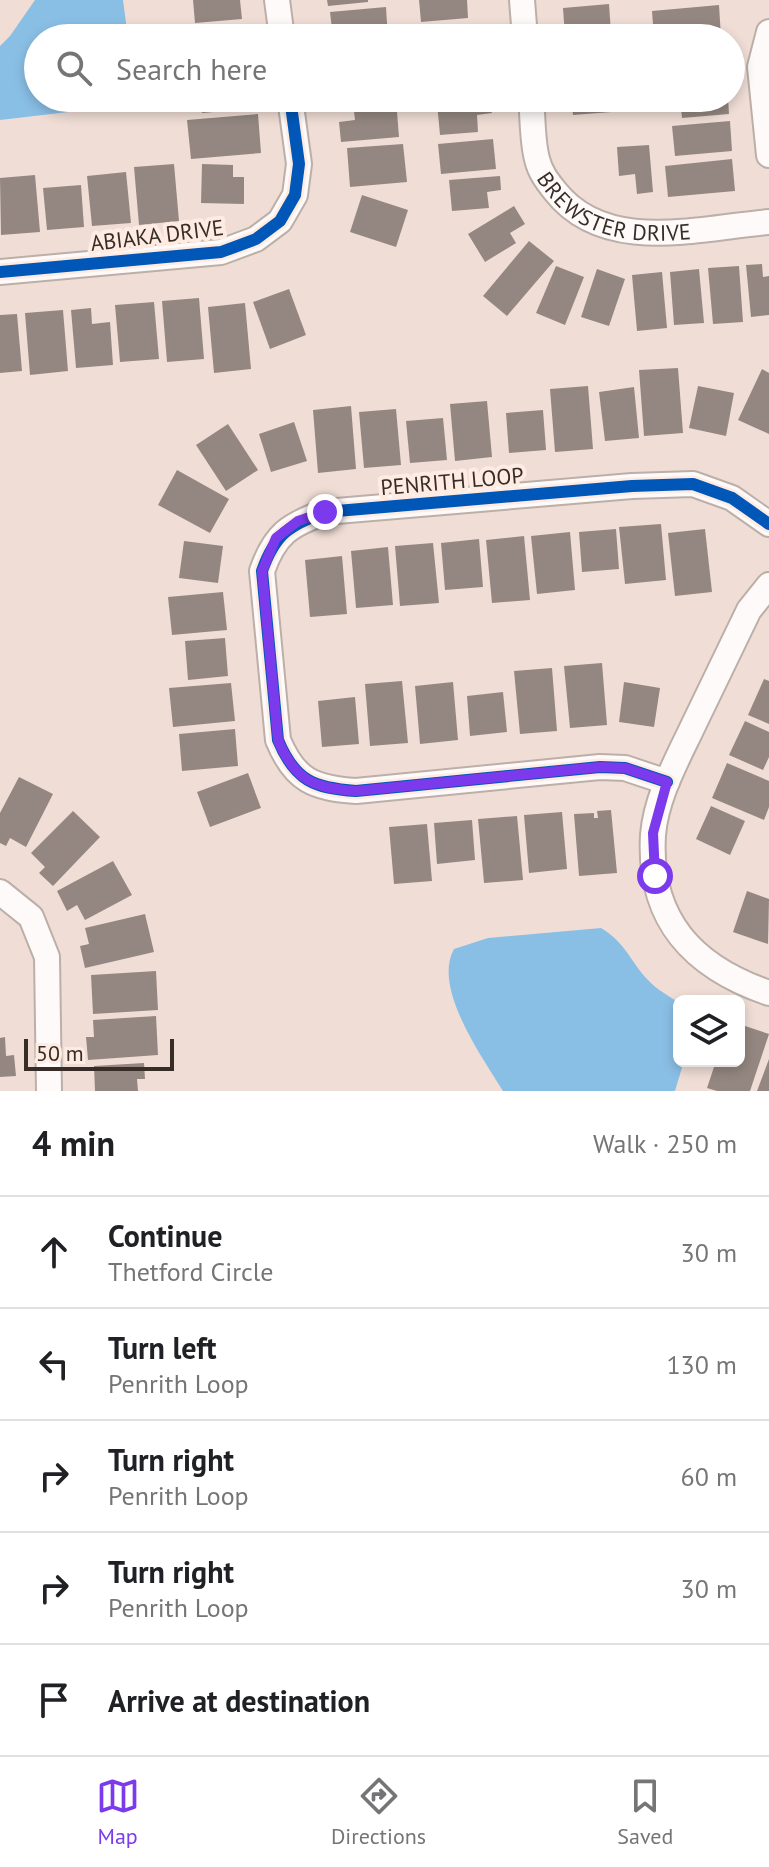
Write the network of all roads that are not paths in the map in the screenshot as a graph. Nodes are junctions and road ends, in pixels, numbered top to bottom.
1 (277, 0) edge
2 (522, 0) edge
3 (280, 24) edge
4 (524, 24) edge
5 (769, 32) edge
6 (292, 112) edge
7 (532, 112) edge
8 (769, 155) edge
9 (769, 222) edge
10 (0, 272) edge
11 (769, 524) edge
12 (769, 585) edge
13 (667, 782) junction
14 (0, 892) edge
15 (769, 993) edge
16 (49, 1091) edge

1 - 3 street
2 - 4 street
5 - 8 street
6 - 10 street, ABIAKA DRIVE
7 - 9 street, BREWSTER DRIVE
11 - 13 street, PENRITH LOOP
12 - 13 street
13 - 15 street
14 - 16 street

